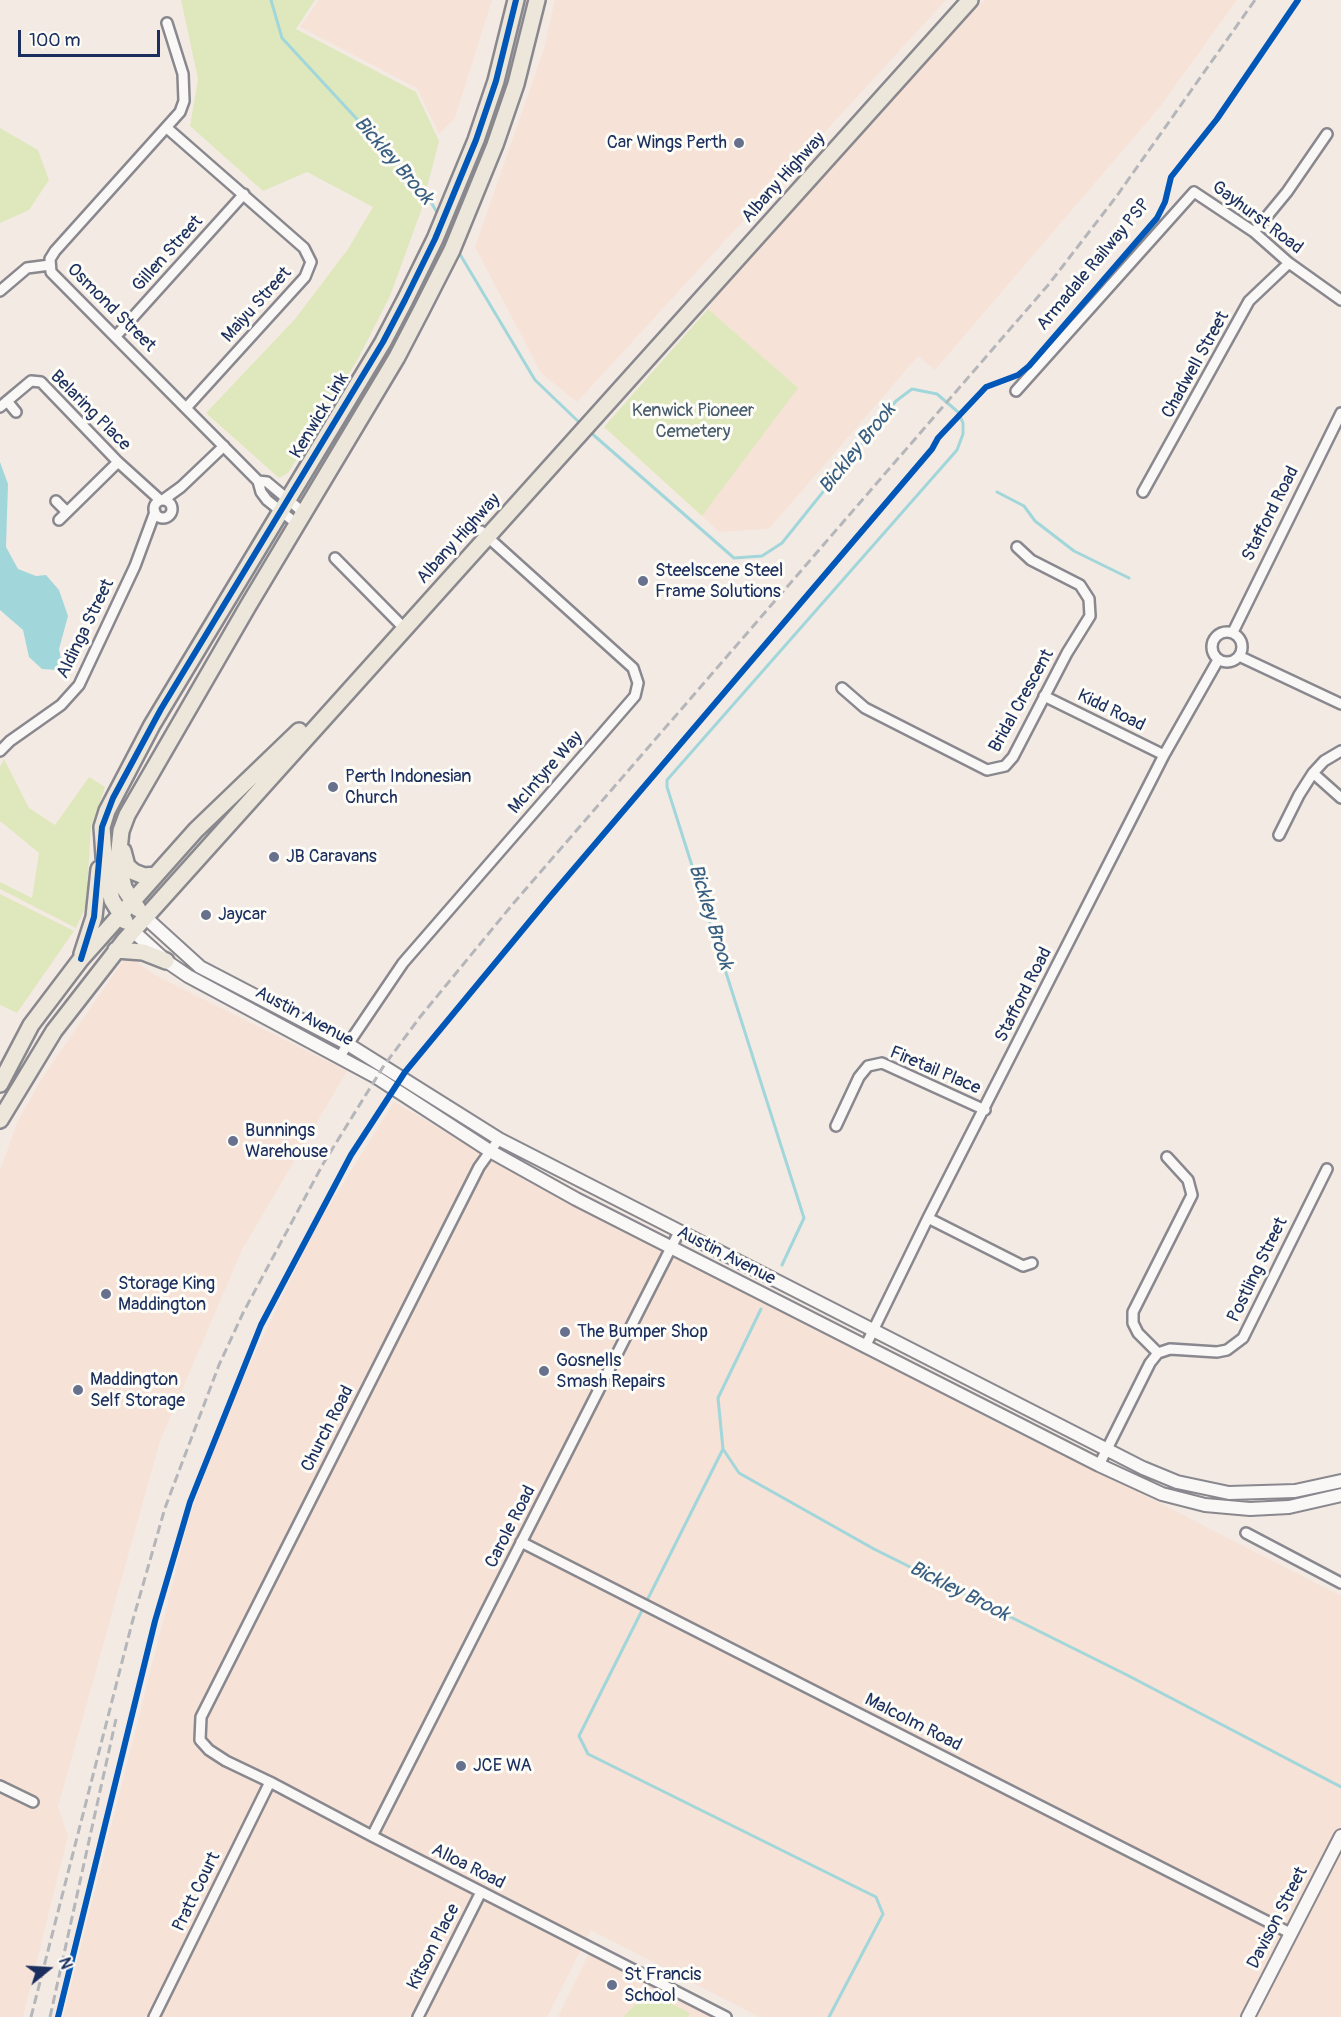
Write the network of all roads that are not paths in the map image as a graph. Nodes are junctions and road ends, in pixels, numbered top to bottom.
1 (516, 0) edge
2 (537, 0) edge
3 (958, 0) edge
4 (970, 0) edge
5 (167, 22) dead end
6 (166, 128) junction
7 (1327, 134) dead end
8 (244, 194) junction
9 (1254, 232) junction
10 (1289, 262) junction
11 (50, 266) junction
12 (0, 291) edge
13 (1341, 300) edge
14 (116, 336) junction
15 (1016, 391) dead end
16 (4, 404) edge
17 (186, 408) junction
18 (16, 412) dead end
19 (1341, 413) edge
20 (590, 416) junction
21 (224, 446) junction
22 (118, 462) junction
23 (258, 481) junction
24 (1143, 492) dead end
25 (56, 501) dead end
26 (283, 505) junction
27 (161, 507) junction
28 (66, 512) junction
29 (301, 518) junction
30 (59, 520) dead end
31 (484, 534) junction
32 (1017, 547) dead end
33 (335, 558) dead end
34 (401, 625) junction
35 (1233, 632) junction
36 (1239, 656) junction
37 (1218, 660) junction
38 (842, 688) dead end
39 (1044, 696) junction
40 (1341, 704) edge
41 (0, 751) edge
42 (1341, 751) edge
43 (1164, 755) junction
44 (1313, 773) junction
45 (1341, 798) edge
46 (102, 827) junction
47 (121, 831) junction
48 (1279, 835) dead end
49 (156, 875) junction
50 (132, 902) junction
51 (120, 915) junction
52 (146, 918) junction
53 (133, 931) junction
54 (116, 950) junction
55 (81, 959) junction
56 (166, 962) junction
57 (346, 1043) junction
58 (340, 1056) junction
59 (0, 1084) edge
60 (985, 1110) junction
61 (0, 1120) edge
62 (836, 1126) dead end
63 (499, 1139) junction
64 (490, 1151) junction
65 (1167, 1157) dead end
66 (1327, 1169) dead end
67 (928, 1218) junction
68 (679, 1232) junction
69 (671, 1248) junction
70 (1032, 1263) dead end
71 (873, 1331) junction
72 (865, 1347) junction
73 (1158, 1353) junction
74 (1107, 1450) junction
75 (1100, 1465) junction
76 (1341, 1481) edge
77 (1341, 1495) edge
78 (1246, 1533) dead end
79 (521, 1542) junction
80 (1341, 1583) edge
81 (200, 1740) joint
82 (270, 1782) junction
83 (0, 1786) edge
84 (33, 1802) dead end
85 (372, 1836) junction
86 (1341, 1836) edge
87 (481, 1892) junction
88 (1290, 1933) junction
89 (154, 2017) edge
90 (417, 2017) edge
91 (726, 2017) edge
92 (1248, 2017) edge

1 - 26 highway, Kenwick Link
2 - 29 highway, Kenwick Link
3 - 20 highway, Albany Highway
4 - 20 highway, Albany Highway
5 - 6 street, Osmond Street
6 - 8 street, Maiyu Street
6 - 11 street, Osmond Street
7 - 9 street
8 - 14 street, Gillen Street
8 - 17 street, Maiyu Street
9 - 10 street, Gayhurst Road
9 - 15 street, Gayhurst Road
10 - 13 street, Gayhurst Road
10 - 24 street, Chadwell Street
11 - 12 street
11 - 14 street, Osmond Street
14 - 17 street, Osmond Street
16 - 18 street, Belaring Place
16 - 22 street, Belaring Place
17 - 21 street, Osmond Street
19 - 35 street, Stafford Road
20 - 31 highway, Albany Highway
21 - 23 street, Osmond Street
21 - 27 street, Aldinga Street
22 - 27 street, Belaring Place
22 - 28 street
23 - 26 street, Osmond Street
23 - 26 street, Osmond Street
25 - 28 street
26 - 29 street, Osmond Street
26 - 29 street, Osmond Street
26 - 46 highway, Kenwick Link
27 - 41 street, Aldinga Street
28 - 30 street
29 - 47 highway, Kenwick Link
31 - 34 highway, Albany Highway
31 - 57 street, McIntyre Way
32 - 39 street, Bridal Crescent
33 - 34 street
34 - 49 highway, Albany Highway
34 - 52 highway, Albany Highway
35 - 36 street
35 - 37 street, Stafford Road
36 - 37 street
36 - 40 street
37 - 43 street, Stafford Road
38 - 39 street, Bridal Crescent
39 - 43 street, Kidd Road
42 - 44 street
43 - 60 street, Stafford Road
44 - 45 street
44 - 48 street
46 - 51 highway, Kenwick Link
46 - 55 highway
47 - 49 highway
47 - 50 highway, Kenwick Link
49 - 50 highway, Albany Highway
50 - 51 highway, Albany Highway
50 - 52 highway, Kenwick Link
51 - 53 highway, Kenwick Link
51 - 55 highway, Albany Highway
52 - 53 highway, Albany Highway
52 - 57 main road, Austin Avenue
53 - 54 highway, Albany Highway
53 - 56 main road, Austin Avenue
54 - 56 highway
54 - 61 highway, Albany Highway
55 - 59 highway, Albany Highway
56 - 58 main road, Austin Avenue
57 - 58 street, McIntyre Way
57 - 63 main road, Austin Avenue
58 - 64 main road, Austin Avenue
60 - 62 street, Firetail Place
60 - 67 street, Stafford Road
63 - 64 street, Church Road
63 - 68 main road, Austin Avenue
64 - 69 main road, Austin Avenue
64 - 81 street, Church Road
65 - 73 street
66 - 73 street, Postling Street
67 - 70 street
67 - 71 street, Stafford Road
68 - 69 street, Carole Road
68 - 71 main road, Austin Avenue
69 - 72 main road, Austin Avenue
69 - 79 street, Carole Road
71 - 72 street, Stafford Road
71 - 74 main road, Austin Avenue
72 - 75 main road, Austin Avenue
73 - 74 street
74 - 75 street
74 - 76 main road, Austin Avenue
75 - 77 main road, Austin Avenue
78 - 80 street
79 - 85 street, Carole Road
79 - 88 street, Malcolm Road
81 - 82 street, Alloa Road
82 - 85 street, Alloa Road
82 - 89 street, Pratt Court
83 - 84 street
85 - 87 street, Alloa Road
86 - 88 main road, Davison Street
87 - 90 street, Kitson Place
87 - 91 street, Alloa Road
88 - 92 main road, Davison Street

